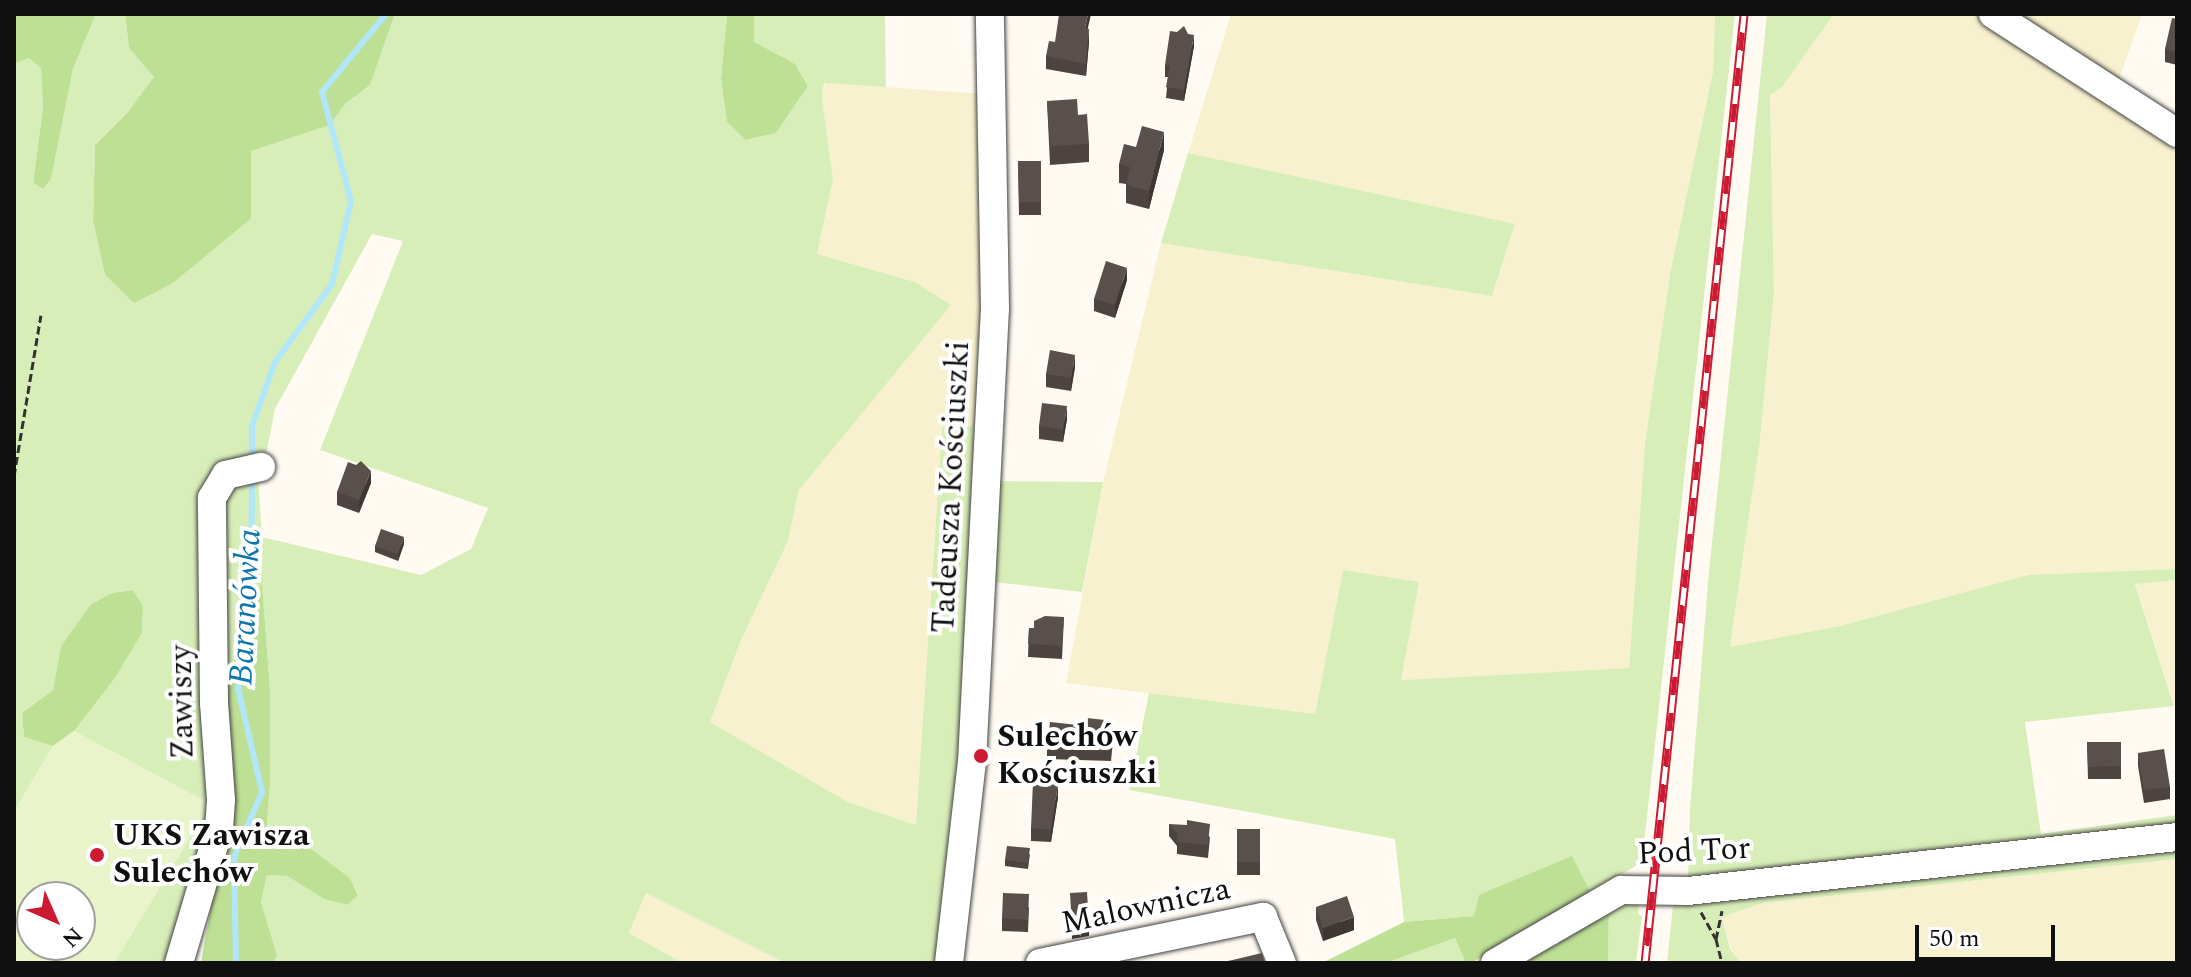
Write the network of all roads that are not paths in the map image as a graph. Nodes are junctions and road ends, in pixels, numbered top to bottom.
1 (990, 14) edge
2 (1993, 14) edge
3 (2177, 133) edge
4 (261, 467) dead end
5 (2177, 837) edge
6 (179, 963) edge
7 (949, 963) edge
8 (1040, 963) edge
9 (1282, 963) edge
10 (1495, 963) edge

1 - 7 street, Tadeusza Kościuszki
2 - 3 street
4 - 6 street, Zawiszy
5 - 10 street, Pod Tor
8 - 9 street, Malownicza

